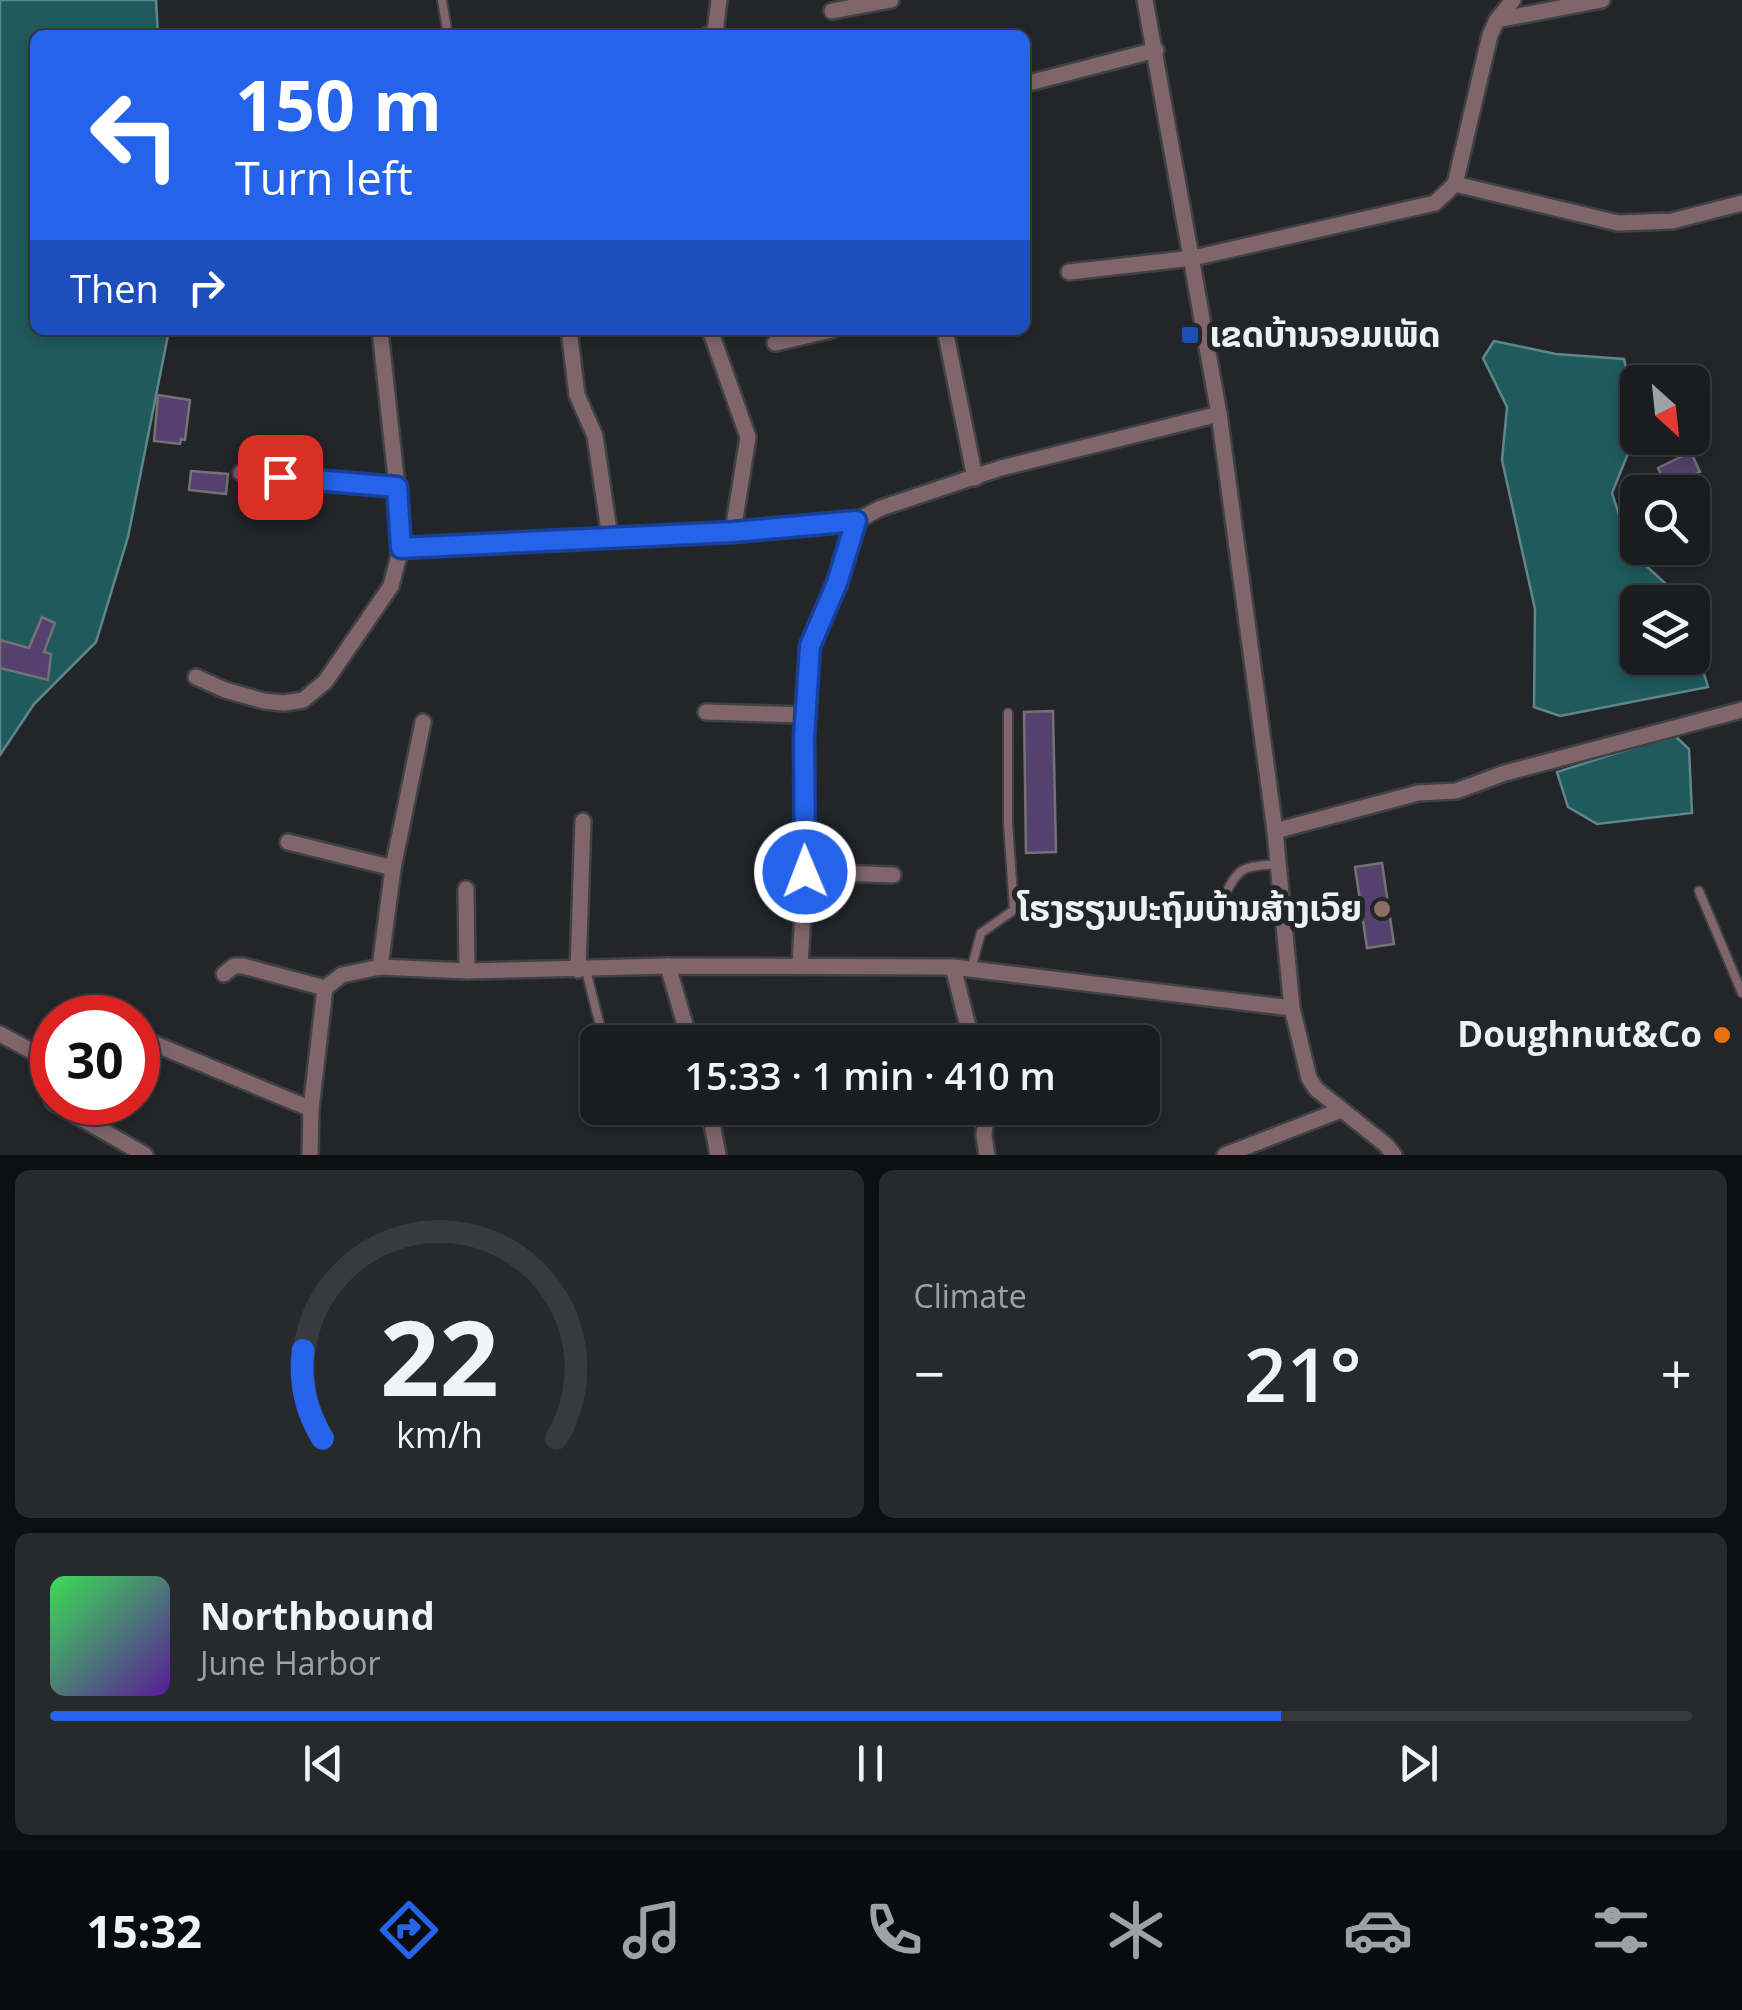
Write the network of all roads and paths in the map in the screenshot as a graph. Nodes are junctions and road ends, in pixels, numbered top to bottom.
1 (442, 0) edge
2 (719, 0) edge
3 (891, 0) edge
4 (1145, 0) edge
5 (1513, 0) edge
6 (1602, 0) edge
7 (832, 11) dead end
8 (1496, 20) junction
9 (447, 30) edge
10 (715, 30) edge
11 (1156, 50) junction
12 (1030, 83) edge
13 (1455, 184) junction
14 (1742, 203) edge
15 (1193, 258) junction
16 (1069, 272) dead end
17 (381, 335) edge
18 (569, 335) edge
19 (712, 335) edge
20 (808, 335) edge
21 (946, 335) edge
22 (775, 342) dead end
23 (1219, 414) junction
24 (241, 474) dead end
25 (975, 478) junction
26 (397, 487) junction
27 (856, 521) junction
28 (733, 532) junction
29 (610, 538) junction
30 (401, 548) junction
31 (196, 677) dead end
32 (1742, 710) edge
33 (706, 712) dead end
34 (1008, 713) dead end
35 (805, 715) junction
36 (423, 722) dead end
37 (583, 821) dead end
38 (1275, 830) junction
39 (288, 842) dead end
40 (1278, 864) junction
41 (393, 868) junction
42 (805, 872) junction
43 (893, 876) dead end
44 (466, 889) dead end
45 (1698, 891) dead end
46 (1054, 919) dead end
47 (800, 965) junction
48 (668, 966) junction
49 (953, 967) junction
50 (380, 968) junction
51 (971, 969) junction
52 (582, 970) junction
53 (467, 972) junction
54 (224, 974) dead end
55 (325, 988) junction
56 (1742, 993) edge
57 (1292, 1008) junction
58 (599, 1025) edge
59 (685, 1025) edge
60 (968, 1025) edge
61 (0, 1034) edge
62 (160, 1046) edge
63 (30, 1050) edge
64 (311, 1109) junction
65 (1341, 1110) junction
66 (93, 1125) edge
67 (712, 1125) edge
68 (985, 1125) edge
69 (145, 1155) edge
70 (310, 1155) edge
71 (718, 1155) edge
72 (987, 1155) edge
73 (1225, 1155) edge
74 (1394, 1155) edge

1 - 9 lane
2 - 10 street
3 - 7 street
4 - 11 street
5 - 8 street
6 - 8 street
8 - 13 street
11 - 12 street
11 - 15 street
13 - 14 street
13 - 15 street
15 - 16 street
15 - 23 street
17 - 26 street
18 - 29 street
19 - 28 street
20 - 22 street
21 - 25 street
23 - 25 street
23 - 38 street
24 - 26 street
25 - 27 street
26 - 30 street
27 - 28 street
27 - 35 street
28 - 29 street
29 - 30 street
30 - 31 street
32 - 38 street
33 - 35 street
34 - 51 lane
35 - 42 street
36 - 41 street
37 - 52 street
38 - 40 street
39 - 41 street
40 - 46 lane
40 - 57 street
41 - 50 street
42 - 43 street
42 - 47 street
44 - 53 street
45 - 56 lane
47 - 48 street
47 - 49 street
48 - 52 street
48 - 59 street
49 - 51 street
49 - 60 street
50 - 53 street
50 - 55 street
51 - 57 street
52 - 53 street
52 - 58 lane
54 - 55 street
55 - 64 street
57 - 65 street
61 - 63 street
62 - 64 street
64 - 70 street
65 - 73 street
65 - 74 street
66 - 69 street
67 - 71 street
68 - 72 street

